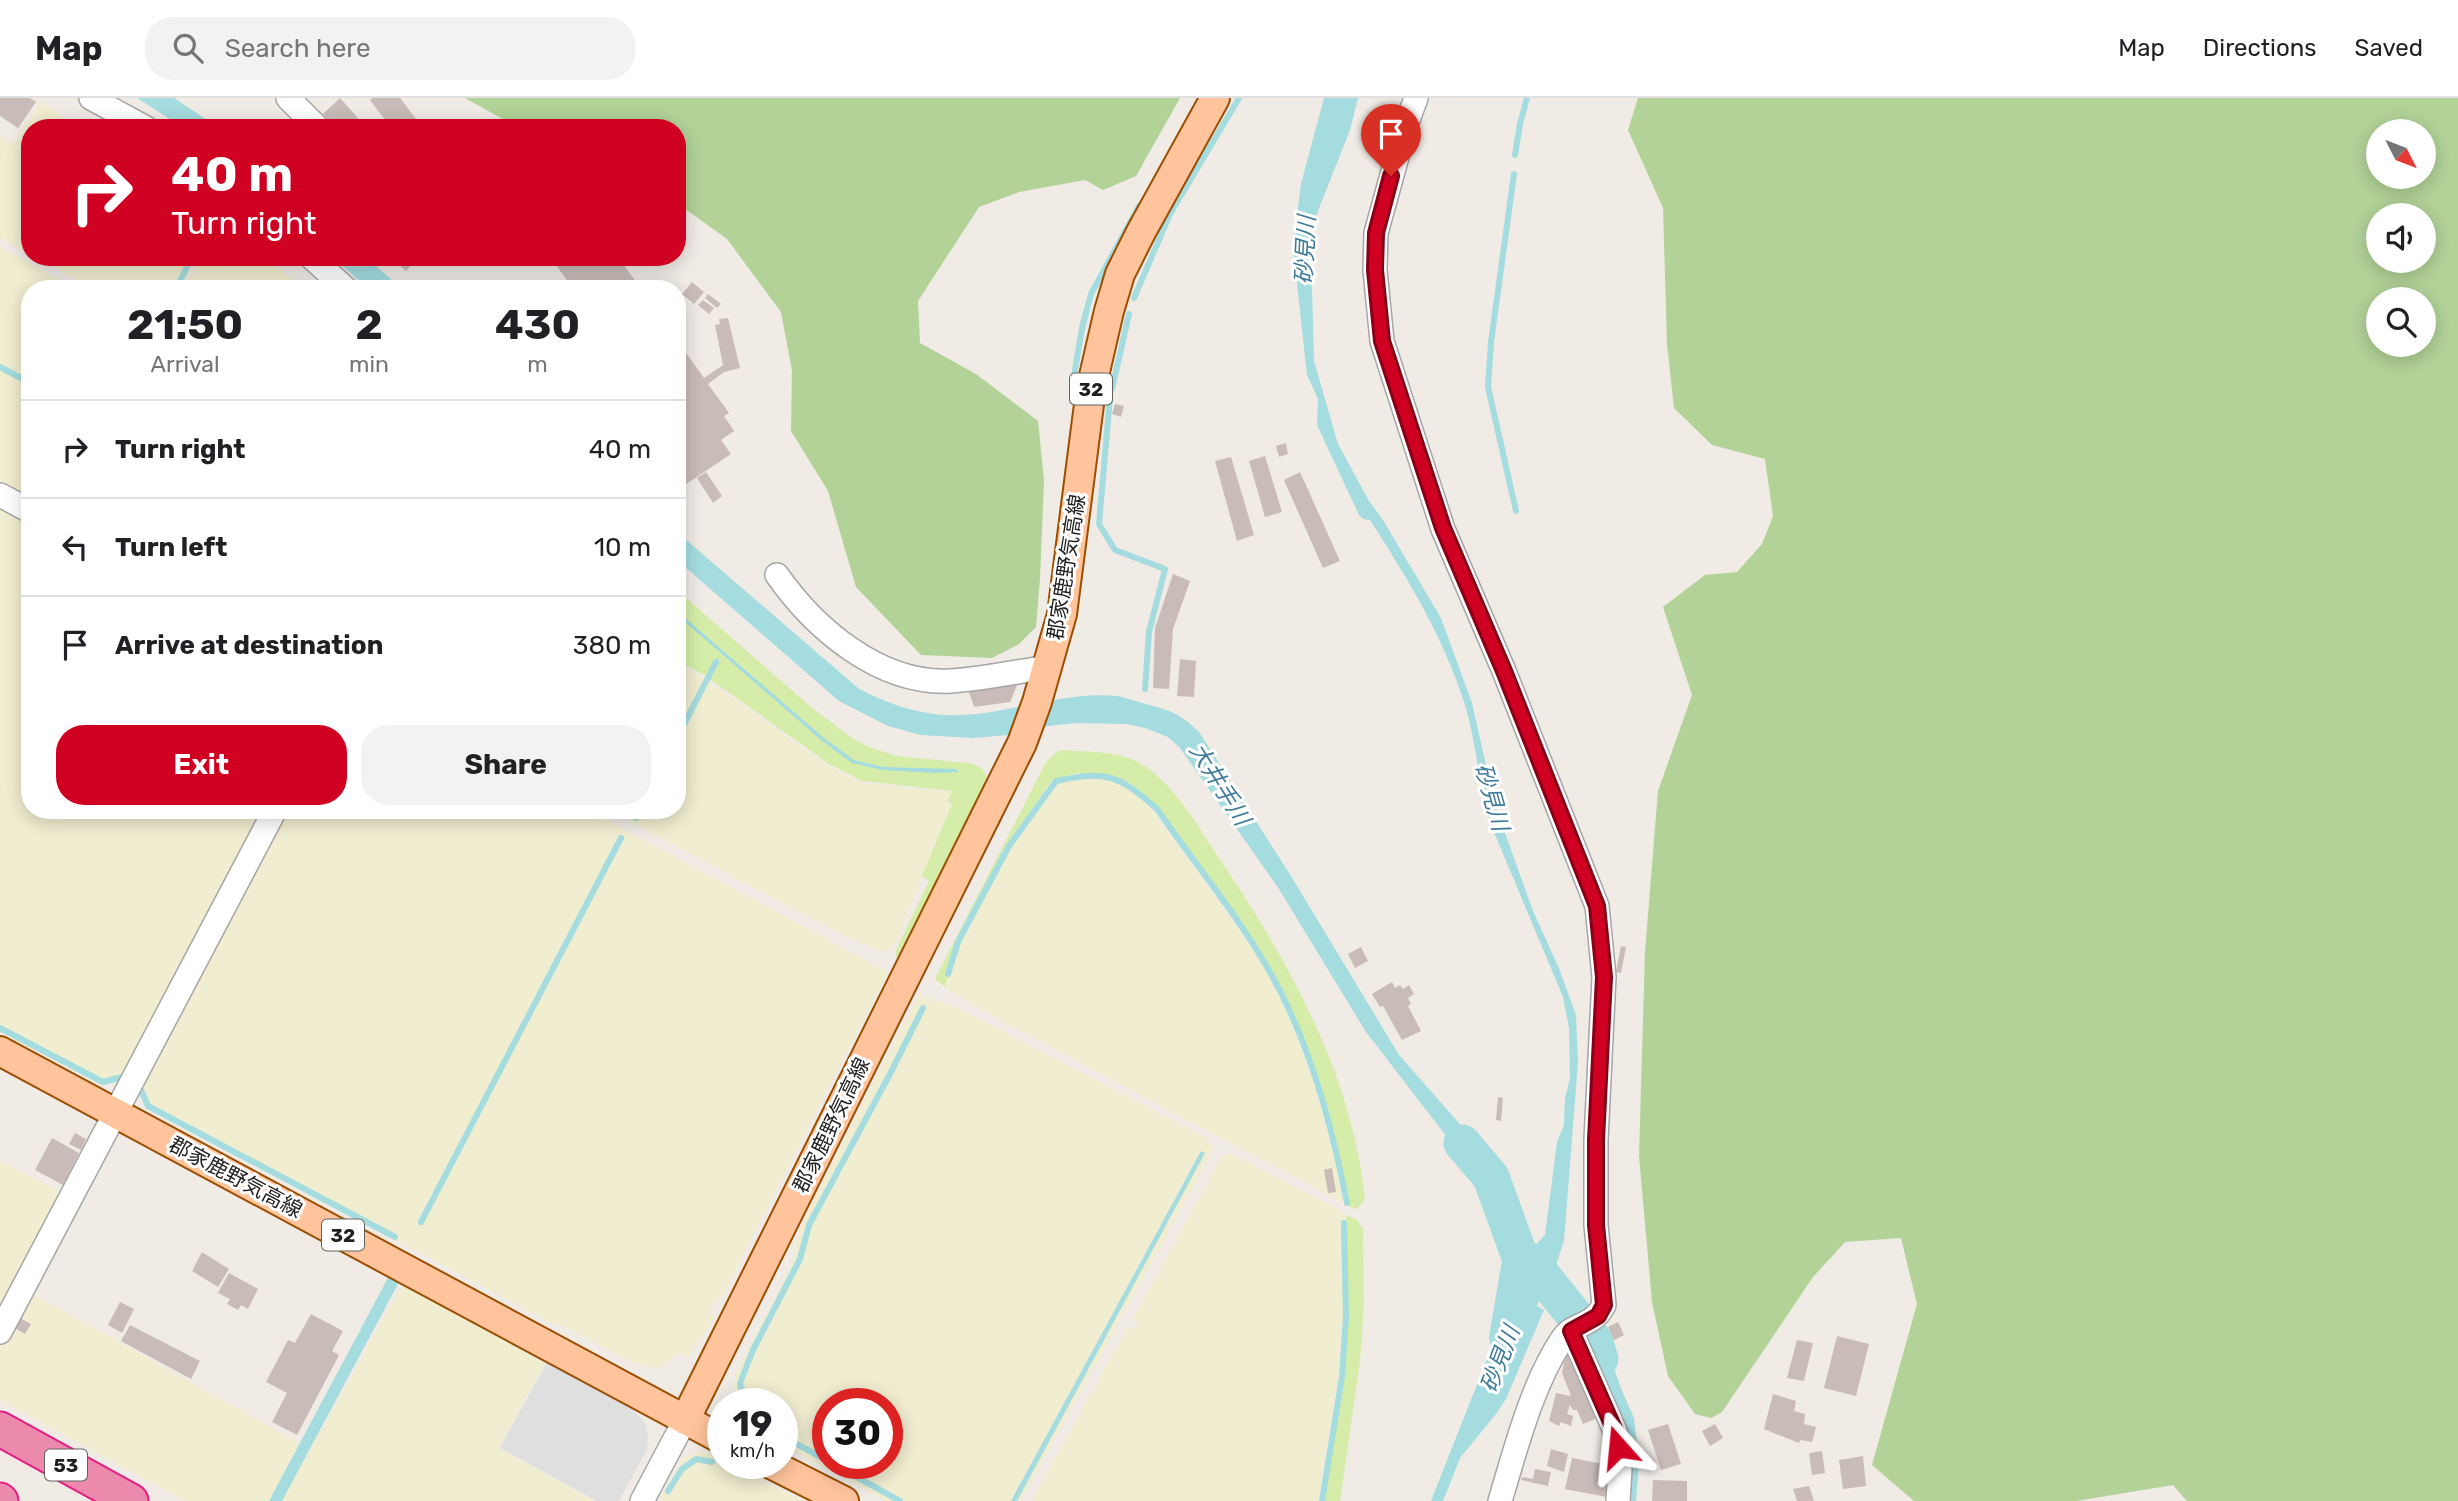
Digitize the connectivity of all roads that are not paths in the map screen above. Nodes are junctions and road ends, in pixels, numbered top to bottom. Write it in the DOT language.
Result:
graph roads {
  1 [pos="91,98"];
  2 [pos="288,98"];
  3 [pos="1215,98"];
  4 [pos="1416,98"];
  5 [pos="126,103"];
  6 [pos="139,119"];
  7 [pos="309,119"];
  8 [pos="321,266"];
  9 [pos="336,280"];
  10 [pos="0,495"];
  11 [pos="21,506"];
  12 [pos="777,575"];
  13 [pos="1047,667"];
  14 [pos="270,819"];
  15 [pos="0,1051"];
  16 [pos="114,1111"];
  17 [pos="1574,1330"];
  18 [pos="0,1332"];
  19 [pos="685,1420"];
  20 [pos="0,1429"];
  21 [pos="707,1432"];
  22 [pos="798,1478"];
  23 [pos="131,1501"];
  24 [pos="642,1501"];
  25 [pos="844,1501"];
  26 [pos="1500,1501"];
  27 [pos="1618,1501"];
  1 -- 5 [label="street"];
  2 -- 7 [label="street"];
  3 -- 13 [label="main road, 郡家鹿野気高線 / 32"];
  4 -- 17 [label="street"];
  5 -- 6 [label="street"];
  8 -- 9 [label="street"];
  10 -- 11 [label="street"];
  12 -- 13 [label="street"];
  13 -- 19 [label="main road, 郡家鹿野気高線 / 32"];
  14 -- 16 [label="street"];
  15 -- 16 [label="main road, 郡家鹿野気高線 / 32"];
  16 -- 18 [label="street"];
  16 -- 19 [label="main road, 郡家鹿野気高線 / 32"];
  17 -- 26 [label="street"];
  17 -- 27 [label="street"];
  19 -- 21 [label="main road"];
  19 -- 24 [label="street"];
  20 -- 23 [label="highway, 53"];
  22 -- 25 [label="main road"];
}
